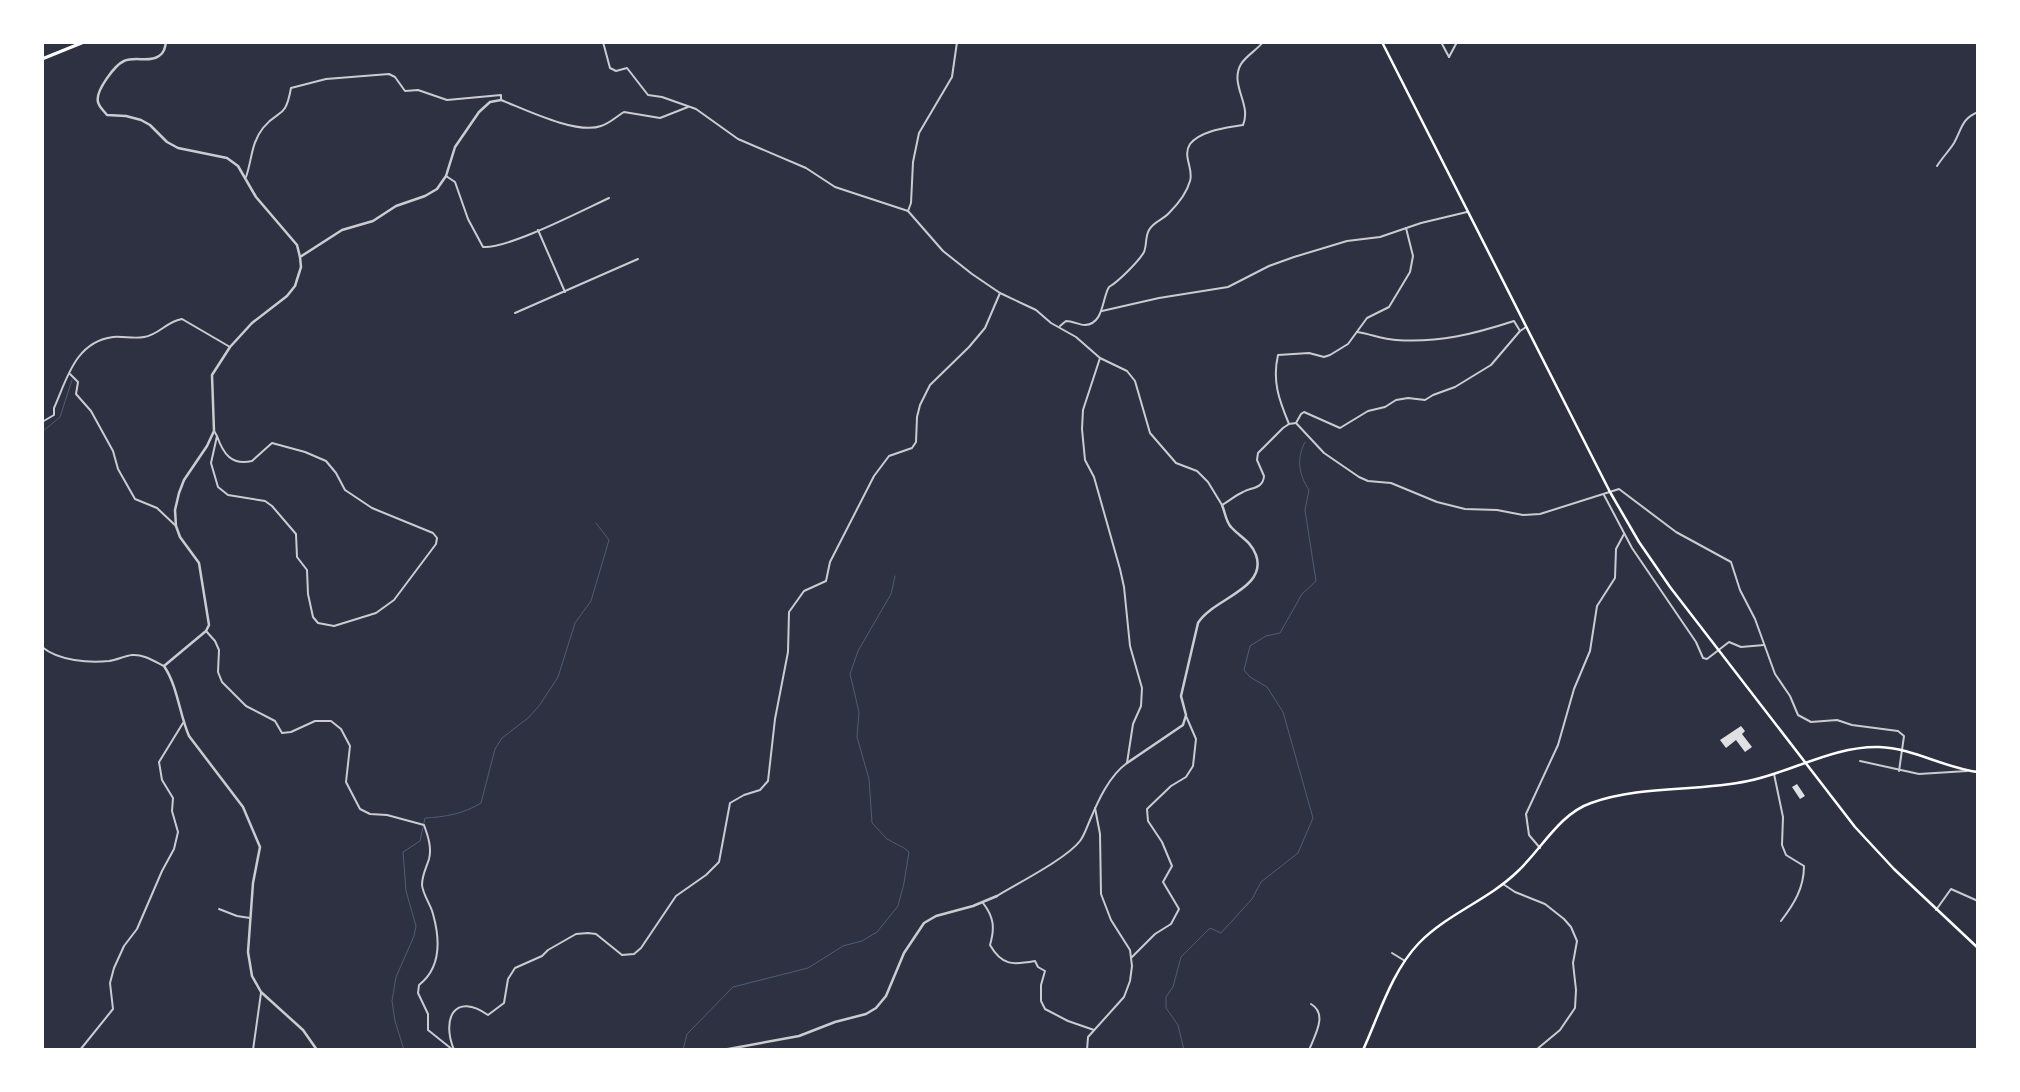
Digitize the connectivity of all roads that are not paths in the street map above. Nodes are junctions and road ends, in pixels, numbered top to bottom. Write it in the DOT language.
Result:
graph roads {
  1 [pos="84,42"];
  2 [pos="166,42"];
  3 [pos="603,42"];
  4 [pos="957,42"];
  5 [pos="1264,42"];
  6 [pos="1382,42"];
  7 [pos="1441,42"];
  8 [pos="1457,42"];
  9 [pos="42,59"];
  10 [pos="501,100"];
  11 [pos="690,107"];
  12 [pos="1978,112"];
  13 [pos="1937,166"];
  14 [pos="446,176"];
  15 [pos="246,177"];
  16 [pos="609,198"];
  17 [pos="908,211"];
  18 [pos="1467,212"];
  19 [pos="1406,228"];
  20 [pos="538,230"];
  21 [pos="300,257"];
  22 [pos="638,259"];
  23 [pos="564,292"];
  24 [pos="1000,293"];
  25 [pos="1102,311"];
  26 [pos="515,313"];
  27 [pos="1060,326"];
  28 [pos="1526,327"];
  29 [pos="1520,330"];
  30 [pos="1357,332"];
  31 [pos="230,347"];
  32 [pos="1100,358"];
  33 [pos="69,374"];
  34 [pos="42,422"];
  35 [pos="1296,423"];
  36 [pos="1289,424"];
  37 [pos="214,430"];
  38 [pos="218,436"];
  39 [pos="1610,492"];
  40 [pos="1604,494"];
  41 [pos="1222,505"];
  42 [pos="176,526"];
  43 [pos="1624,534"];
  44 [pos="206,631"];
  45 [pos="1764,645"];
  46 [pos="42,648"];
  47 [pos="164,666"];
  48 [pos="1186,715"];
  49 [pos="183,723"];
  50 [pos="1904,751"];
  51 [pos="1860,761"];
  52 [pos="1127,763"];
  53 [pos="1805,763"];
  54 [pos="1899,771"];
  55 [pos="1970,771"];
  56 [pos="1978,772"];
  57 [pos="1774,774"];
  58 [pos="1095,808"];
  59 [pos="1540,848"];
  60 [pos="1503,884"];
  61 [pos="997,896"];
  62 [pos="1978,901"];
  63 [pos="983,903"];
  64 [pos="219,909"];
  65 [pos="1936,910"];
  66 [pos="250,918"];
  67 [pos="1781,921"];
  68 [pos="1978,948"];
  69 [pos="1392,953"];
  70 [pos="1132,957"];
  71 [pos="1405,962"];
  72 [pos="261,992"];
  73 [pos="1310,1004"];
  74 [pos="1094,1030"];
  75 [pos="80,1050"];
  76 [pos="253,1050"];
  77 [pos="317,1050"];
  78 [pos="453,1050"];
  79 [pos="724,1050"];
  80 [pos="1087,1050"];
  81 [pos="1309,1050"];
  82 [pos="1363,1050"];
  83 [pos="1536,1050"];
  1 -- 9 [label="highway"];
  2 -- 15 [label="street"];
  3 -- 11 [label="street"];
  4 -- 17 [label="street"];
  5 -- 25 [label="street"];
  6 -- 18 [label="main road"];
  7 -- 8 [label="street"];
  10 -- 11 [label="street"];
  10 -- 14 [label="street"];
  10 -- 15 [label="street"];
  11 -- 17 [label="street"];
  12 -- 13 [label="street"];
  14 -- 20 [label="street"];
  14 -- 21 [label="street"];
  15 -- 21 [label="street"];
  16 -- 20 [label="street"];
  17 -- 24 [label="street"];
  18 -- 19 [label="street"];
  18 -- 28 [label="main road"];
  19 -- 25 [label="street"];
  19 -- 30 [label="street"];
  20 -- 23 [label="street"];
  21 -- 31 [label="street"];
  22 -- 23 [label="street"];
  23 -- 26 [label="street"];
  24 -- 27 [label="street"];
  24 -- 78 [label="street"];
  25 -- 27 [label="street"];
  27 -- 32 [label="street"];
  28 -- 29 [label="street"];
  28 -- 39 [label="main road"];
  29 -- 30 [label="street"];
  29 -- 35 [label="street"];
  30 -- 36 [label="street"];
  31 -- 33 [label="street"];
  31 -- 37 [label="street"];
  32 -- 41 [label="street"];
  32 -- 52 [label="street"];
  33 -- 34 [label="street"];
  33 -- 42 [label="street"];
  35 -- 36 [label="street"];
  35 -- 40 [label="street"];
  36 -- 41 [label="street"];
  37 -- 38 [label="street"];
  37 -- 42 [label="street"];
  38 -- 38 [label="street"];
  39 -- 40 [label="street"];
  39 -- 45 [label="street"];
  39 -- 53 [label="main road"];
  40 -- 43 [label="street"];
  41 -- 48 [label="street"];
  42 -- 44 [label="street"];
  43 -- 45 [label="street"];
  43 -- 59 [label="street"];
  44 -- 47 [label="street"];
  44 -- 78 [label="street"];
  45 -- 50 [label="street"];
  46 -- 47 [label="street"];
  47 -- 49 [label="street"];
  48 -- 52 [label="street"];
  48 -- 70 [label="street"];
  49 -- 66 [label="street"];
  49 -- 75 [label="street"];
  50 -- 53 [label="main road"];
  50 -- 54 [label="street"];
  50 -- 55 [label="main road"];
  51 -- 54 [label="street"];
  52 -- 58 [label="street"];
  53 -- 57 [label="main road"];
  53 -- 65 [label="main road"];
  54 -- 55 [label="street"];
  55 -- 56 [label="main road"];
  57 -- 59 [label="main road"];
  57 -- 67 [label="street"];
  58 -- 61 [label="street"];
  58 -- 70 [label="street"];
  59 -- 60 [label="main road"];
  60 -- 71 [label="main road"];
  60 -- 83 [label="street"];
  61 -- 63 [label="street"];
  62 -- 65 [label="street"];
  63 -- 74 [label="street"];
  63 -- 79 [label="street"];
  64 -- 66 [label="street"];
  65 -- 68 [label="main road"];
  66 -- 72 [label="street"];
  69 -- 71 [label="street"];
  70 -- 74 [label="street"];
  71 -- 82 [label="main road"];
  72 -- 76 [label="street"];
  72 -- 77 [label="street"];
  73 -- 81 [label="street"];
  74 -- 80 [label="street"];
}
